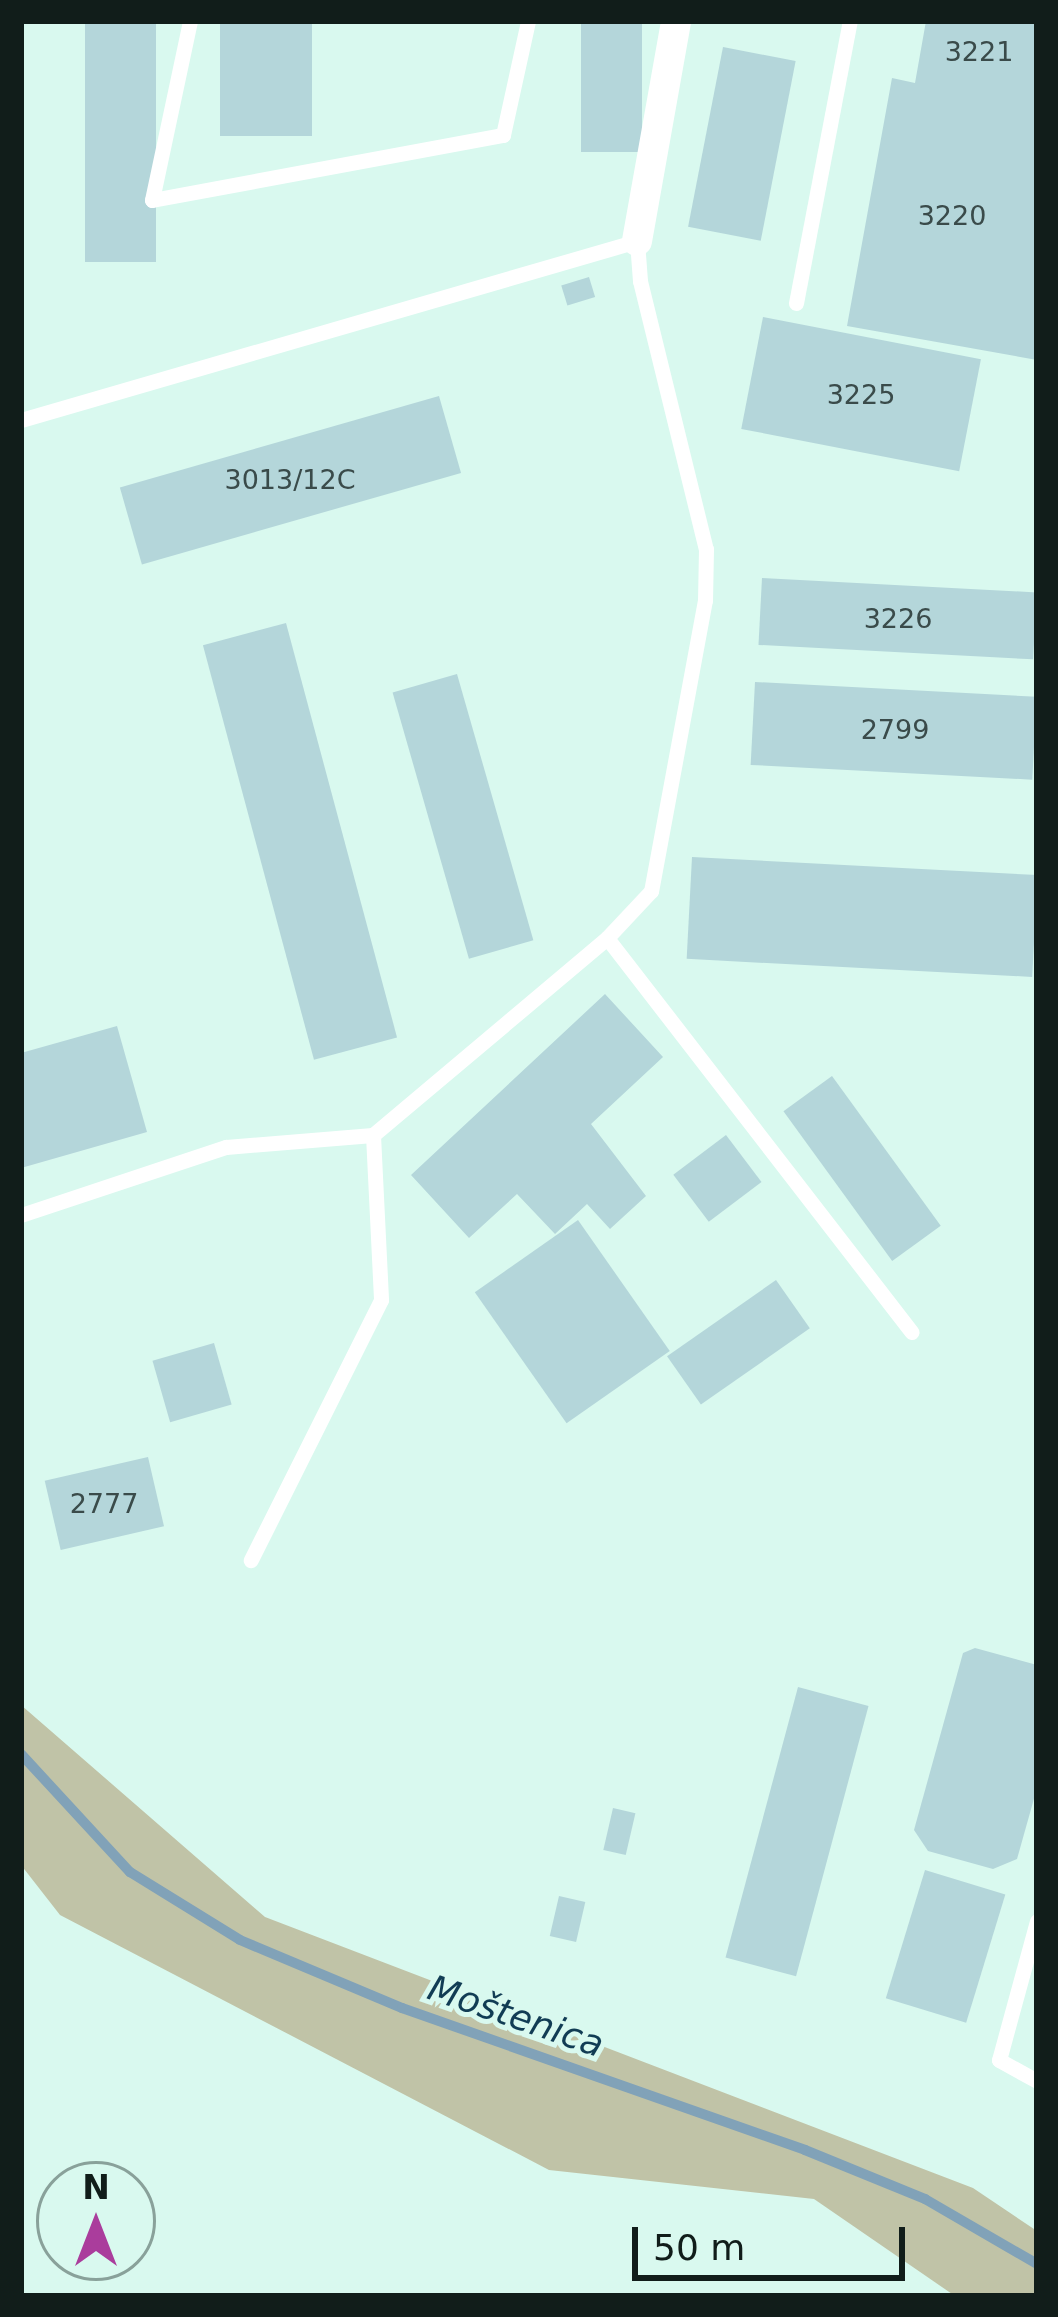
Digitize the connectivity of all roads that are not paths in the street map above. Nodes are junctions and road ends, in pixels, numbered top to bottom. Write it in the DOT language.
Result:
graph roads {
  1 [pos="190,21"];
  2 [pos="528,21"];
  3 [pos="676,21"];
  4 [pos="850,21"];
  5 [pos="637,242"];
  6 [pos="796,303"];
  7 [pos="21,420"];
  8 [pos="608,938"];
  9 [pos="373,1135"];
  10 [pos="21,1215"];
  11 [pos="912,1332"];
  12 [pos="251,1560"];
  13 [pos="1037,1921"];
  14 [pos="1037,2081"];
  1 -- 2 [label="lane"];
  3 -- 5 [label="street"];
  4 -- 6 [label="lane"];
  5 -- 7 [label="lane"];
  5 -- 8 [label="lane"];
  8 -- 9 [label="lane"];
  8 -- 11 [label="lane"];
  9 -- 10 [label="lane"];
  9 -- 12 [label="lane"];
  13 -- 14 [label="lane"];
}
